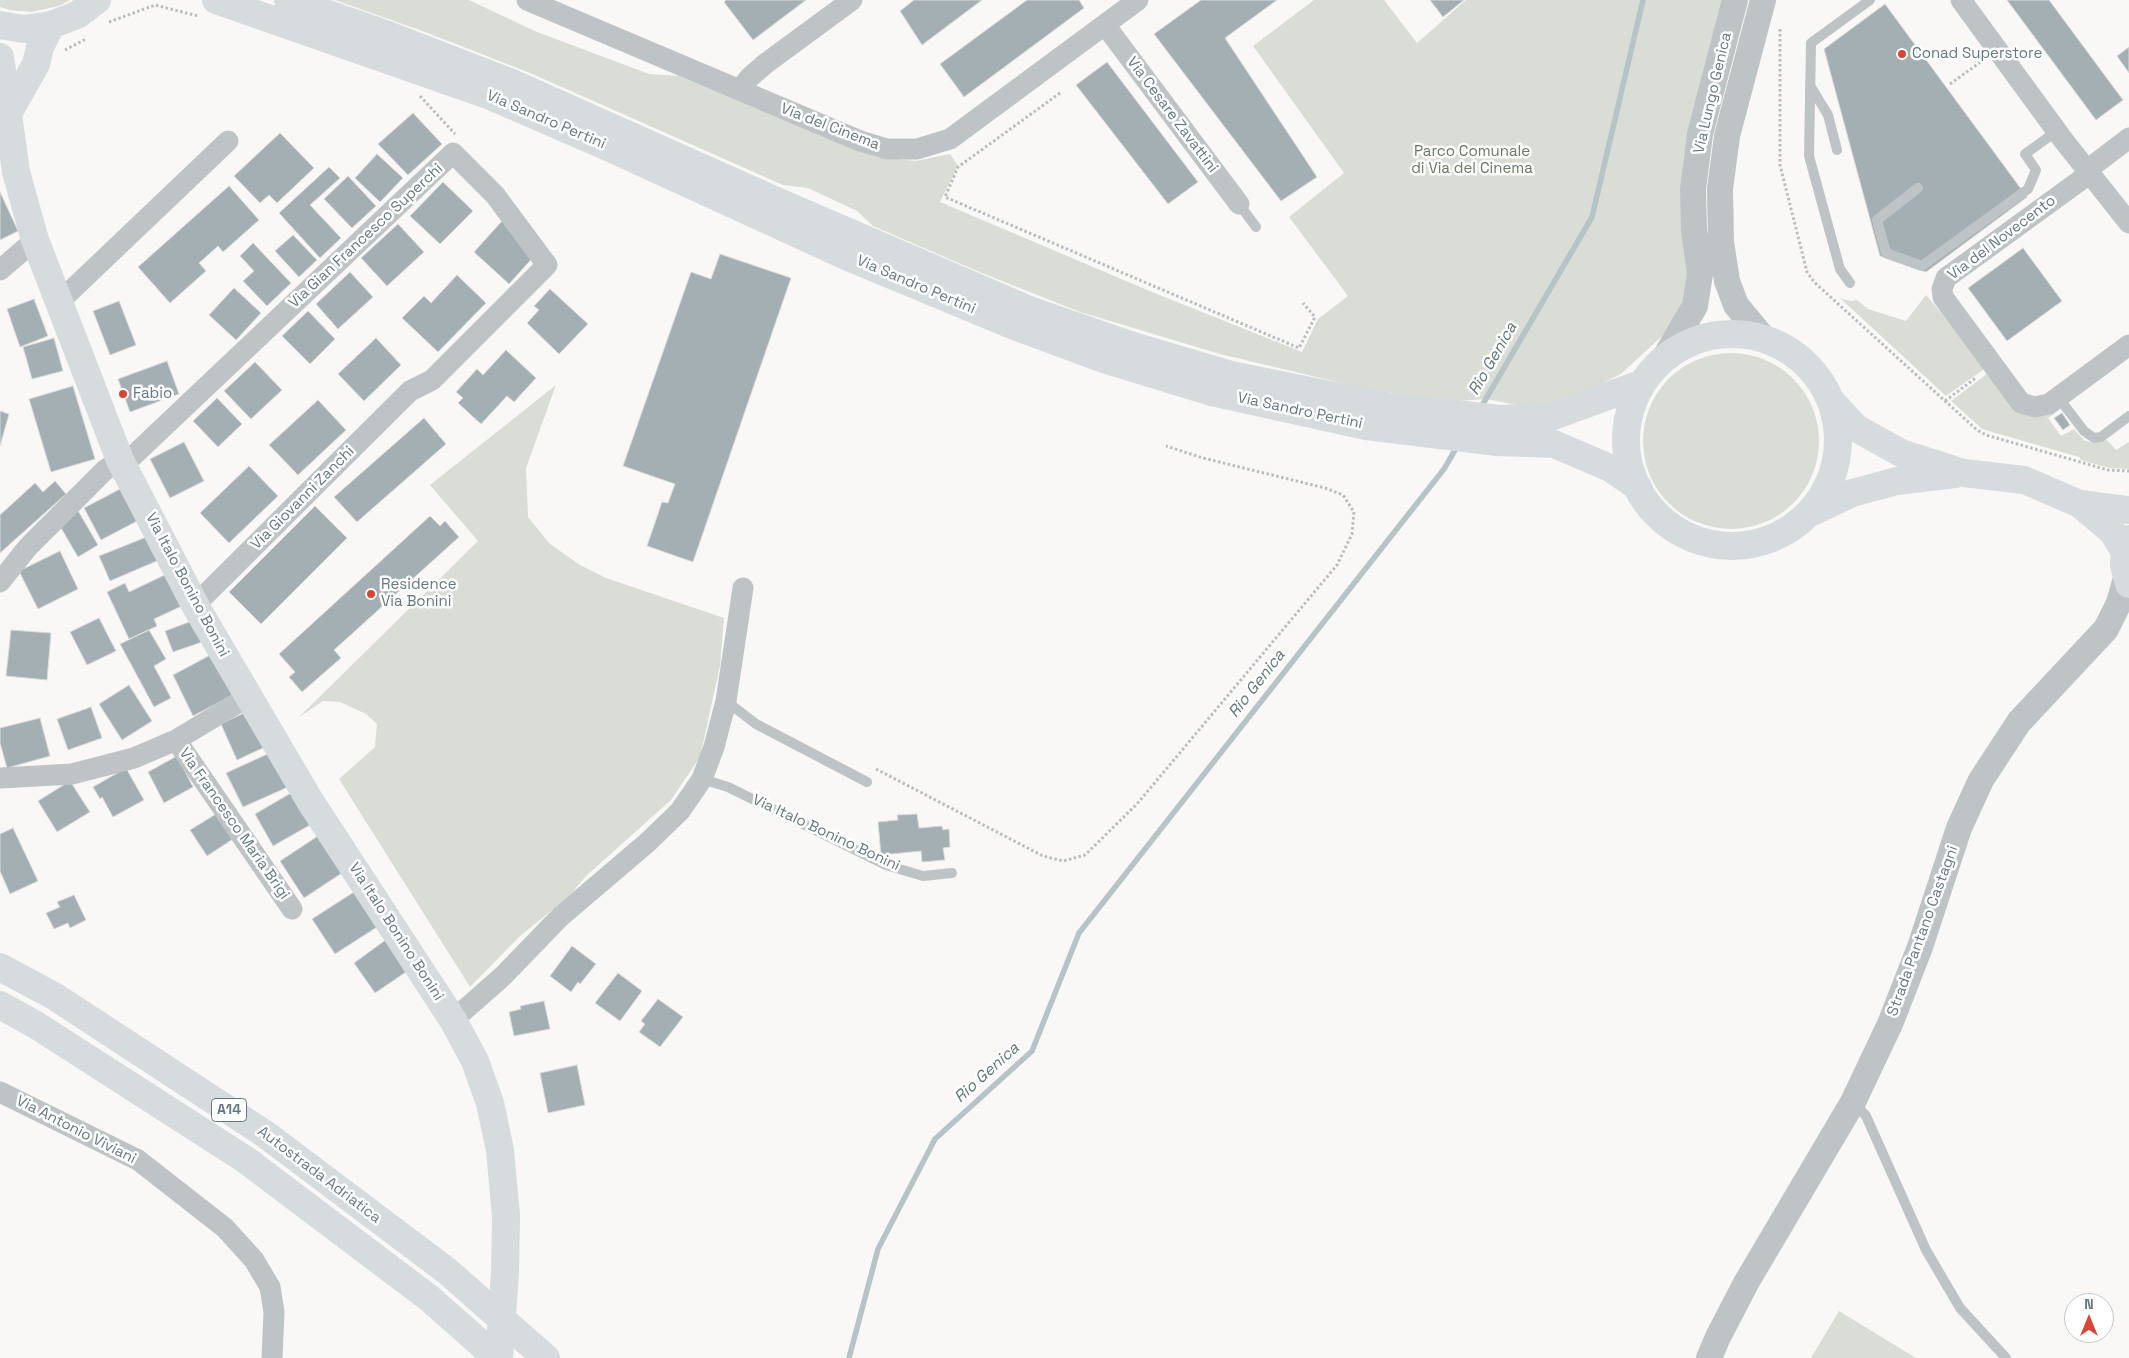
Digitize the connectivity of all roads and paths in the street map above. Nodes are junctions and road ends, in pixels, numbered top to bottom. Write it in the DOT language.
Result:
graph roads {
  1 [pos="216,0"];
  2 [pos="288,0"];
  3 [pos="527,0"];
  4 [pos="852,0"];
  5 [pos="1138,0"];
  6 [pos="1735,0"];
  7 [pos="1763,0"];
  8 [pos="1870,0"];
  9 [pos="1960,0"];
  10 [pos="155,5"];
  11 [pos="565,7"];
  12 [pos="101,12"];
  13 [pos="1781,19"];
  14 [pos="0,25"];
  15 [pos="51,25"];
  16 [pos="1105,25"];
  17 [pos="92,34"];
  18 [pos="1997,50"];
  19 [pos="59,55"];
  20 [pos="0,57"];
  21 [pos="1950,84"];
  22 [pos="1810,86"];
  23 [pos="740,90"];
  24 [pos="1060,93"];
  25 [pos="6,120"];
  26 [pos="2057,131"];
  27 [pos="2129,138"];
  28 [pos="228,141"];
  29 [pos="1837,150"];
  30 [pos="2088,172"];
  31 [pos="1918,188"];
  32 [pos="1239,204"];
  33 [pos="2129,223"];
  34 [pos="1256,227"];
  35 [pos="35,240"];
  36 [pos="0,270"];
  37 [pos="1850,283"];
  38 [pos="58,303"];
  39 [pos="1303,303"];
  40 [pos="1764,339"];
  41 [pos="2129,344"];
  42 [pos="1665,357"];
  43 [pos="1994,365"];
  44 [pos="1642,384"];
  45 [pos="410,391"];
  46 [pos="2058,397"];
  47 [pos="1945,401"];
  48 [pos="1831,402"];
  49 [pos="2129,416"];
  50 [pos="1430,423"];
  51 [pos="1498,430"];
  52 [pos="1166,446"];
  53 [pos="120,460"];
  54 [pos="2129,471"];
  55 [pos="1964,473"];
  56 [pos="1638,487"];
  57 [pos="2080,504"];
  58 [pos="2129,510"];
  59 [pos="1811,512"];
  60 [pos="2127,563"];
  61 [pos="0,582"];
  62 [pos="743,588"];
  63 [pos="195,605"];
  64 [pos="2118,626"];
  65 [pos="249,696"];
  66 [pos="726,701"];
  67 [pos="176,740"];
  68 [pos="867,764"];
  69 [pos="1,778"];
  70 [pos="702,779"];
  71 [pos="867,782"];
  72 [pos="952,873"];
  73 [pos="292,908"];
  74 [pos="0,967"];
  75 [pos="0,1005"];
  76 [pos="453,1020"];
  77 [pos="0,1092"];
  78 [pos="1853,1102"];
  79 [pos="272,1358"];
  80 [pos="498,1358"];
  81 [pos="546,1358"];
  82 [pos="1709,1358"];
  83 [pos="2006,1358"];
  1 -- 50 [label="main road, Via Sandro Pertini"];
  2 -- 50 [label="main road, Via Sandro Pertini"];
  3 -- 11 [label="street, Via del Cinema"];
  4 -- 23 [label="street"];
  5 -- 16 [label="street, Via del Cinema"];
  6 -- 42 [label="street, Via Lungo Genica"];
  7 -- 40 [label="street, Via Lungo Genica"];
  8 -- 22 [label="lane"];
  9 -- 18 [label="street"];
  10 -- 12 [label="path"];
  11 -- 23 [label="street, Via del Cinema"];
  12 -- 15 [label="main road"];
  13 -- 47 [label="path"];
  14 -- 15 [label="main road"];
  15 -- 25 [label="main road"];
  16 -- 23 [label="street, Via del Cinema"];
  16 -- 32 [label="street, Via Cesare Zavattini"];
  17 -- 19 [label="path"];
  18 -- 21 [label="path"];
  18 -- 26 [label="street"];
  20 -- 25 [label="main road, Via Italo Bonino Bonini"];
  22 -- 29 [label="lane"];
  22 -- 37 [label="lane"];
  24 -- 39 [label="path"];
  25 -- 35 [label="main road, Via Italo Bonino Bonini"];
  26 -- 30 [label="street"];
  26 -- 31 [label="lane"];
  27 -- 30 [label="street, Via del Novecento"];
  28 -- 38 [label="street"];
  30 -- 33 [label="street"];
  30 -- 43 [label="street, Via del Novecento"];
  32 -- 34 [label="lane"];
  35 -- 36 [label="street"];
  35 -- 38 [label="main road, Via Italo Bonino Bonini"];
  38 -- 53 [label="main road, Via Italo Bonino Bonini"];
  40 -- 42 [label="main road"];
  40 -- 48 [label="main road"];
  41 -- 46 [label="street, Via del Novecento"];
  42 -- 44 [label="main road"];
  43 -- 46 [label="street, Via del Novecento"];
  43 -- 47 [label="path"];
  44 -- 51 [label="main road, Via Sandro Pertini"];
  44 -- 56 [label="main road"];
  45 -- 53 [label="street, Via Gian Francesco Superchi"];
  45 -- 63 [label="street, Via Giovanni Zanchi"];
  46 -- 49 [label="lane"];
  47 -- 54 [label="path"];
  48 -- 55 [label="main road"];
  48 -- 59 [label="main road"];
  50 -- 51 [label="main road, Via Sandro Pertini"];
  51 -- 56 [label="main road, Via Sandro Pertini"];
  52 -- 68 [label="path"];
  53 -- 61 [label="street"];
  53 -- 63 [label="main road, Via Italo Bonino Bonini"];
  55 -- 57 [label="main road"];
  55 -- 59 [label="main road"];
  56 -- 59 [label="main road"];
  57 -- 58 [label="main road"];
  57 -- 60 [label="main road"];
  60 -- 64 [label="street, Strada Pantano Castagni"];
  62 -- 66 [label="street"];
  63 -- 65 [label="main road, Via Italo Bonino Bonini"];
  64 -- 78 [label="street, Strada Pantano Castagni"];
  65 -- 67 [label="street"];
  65 -- 76 [label="main road, Via Italo Bonino Bonini"];
  66 -- 70 [label="street"];
  66 -- 71 [label="lane"];
  67 -- 69 [label="street"];
  67 -- 73 [label="street, Via Francesco Maria Brigi"];
  70 -- 72 [label="lane, Via Italo Bonino Bonini"];
  70 -- 76 [label="street"];
  74 -- 81 [label="main road, Autostrada Adriatica / A14"];
  75 -- 80 [label="main road, A14"];
  76 -- 80 [label="main road, Via Italo Bonino Bonini"];
  77 -- 79 [label="street, Via Antonio Viviani"];
  78 -- 82 [label="street, Strada Pantano Castagni"];
  78 -- 83 [label="lane"];
}
